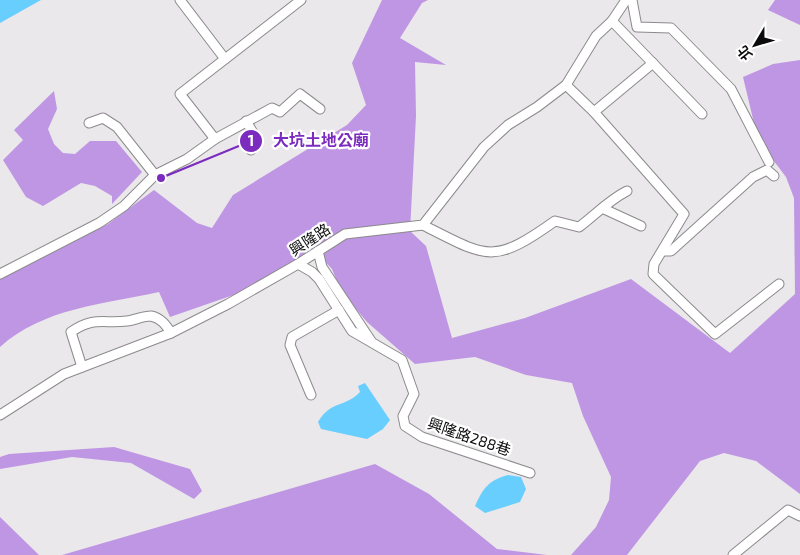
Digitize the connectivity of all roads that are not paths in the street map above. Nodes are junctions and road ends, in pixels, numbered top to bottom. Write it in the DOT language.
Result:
graph roads {
  1 [pos="180,0"];
  2 [pos="301,0"];
  3 [pos="626,0"];
  4 [pos="632,0"];
  5 [pos="612,21"];
  6 [pos="225,58"];
  7 [pos="653,63"];
  8 [pos="566,85"];
  9 [pos="320,109"];
  10 [pos="594,112"];
  11 [pos="702,114"];
  12 [pos="246,122"];
  13 [pos="89,123"];
  14 [pos="215,139"];
  15 [pos="251,150"];
  16 [pos="769,162"];
  17 [pos="155,175"];
  18 [pos="774,176"];
  19 [pos="628,191"];
  20 [pos="604,208"];
  21 [pos="423,225"];
  22 [pos="641,226"];
  23 [pos="318,251"];
  24 [pos="663,251"];
  25 [pos="298,264"];
  26 [pos="0,274"];
  27 [pos="779,284"];
  28 [pos="339,310"];
  29 [pos="171,333"];
  30 [pos="371,341"];
  31 [pos="82,367"];
  32 [pos="311,395"];
  33 [pos="0,414"];
  34 [pos="530,473"];
  35 [pos="800,516"];
  36 [pos="733,555"];
  1 -- 6 [label="street"];
  2 -- 6 [label="street"];
  3 -- 5 [label="street"];
  4 -- 16 [label="street"];
  5 -- 7 [label="street"];
  5 -- 8 [label="street"];
  6 -- 14 [label="street"];
  7 -- 10 [label="street"];
  7 -- 11 [label="street"];
  8 -- 10 [label="street"];
  8 -- 21 [label="street"];
  9 -- 12 [label="street"];
  10 -- 24 [label="street"];
  12 -- 14 [label="street"];
  12 -- 15 [label="street"];
  13 -- 17 [label="street"];
  14 -- 17 [label="street"];
  17 -- 26 [label="street"];
  18 -- 24 [label="street"];
  19 -- 20 [label="street"];
  20 -- 21 [label="street"];
  20 -- 22 [label="street"];
  21 -- 23 [label="street, 興隆路"];
  23 -- 25 [label="street, 興隆路"];
  23 -- 30 [label="street"];
  24 -- 27 [label="street"];
  25 -- 28 [label="street, 興隆路288巷"];
  25 -- 29 [label="street, 興隆路"];
  28 -- 30 [label="street, 興隆路288巷"];
  28 -- 32 [label="street"];
  29 -- 31 [label="street, 興隆路"];
  29 -- 31 [label="street"];
  30 -- 34 [label="street, 興隆路288巷"];
  31 -- 33 [label="street, 興隆路"];
  35 -- 36 [label="street"];
}
